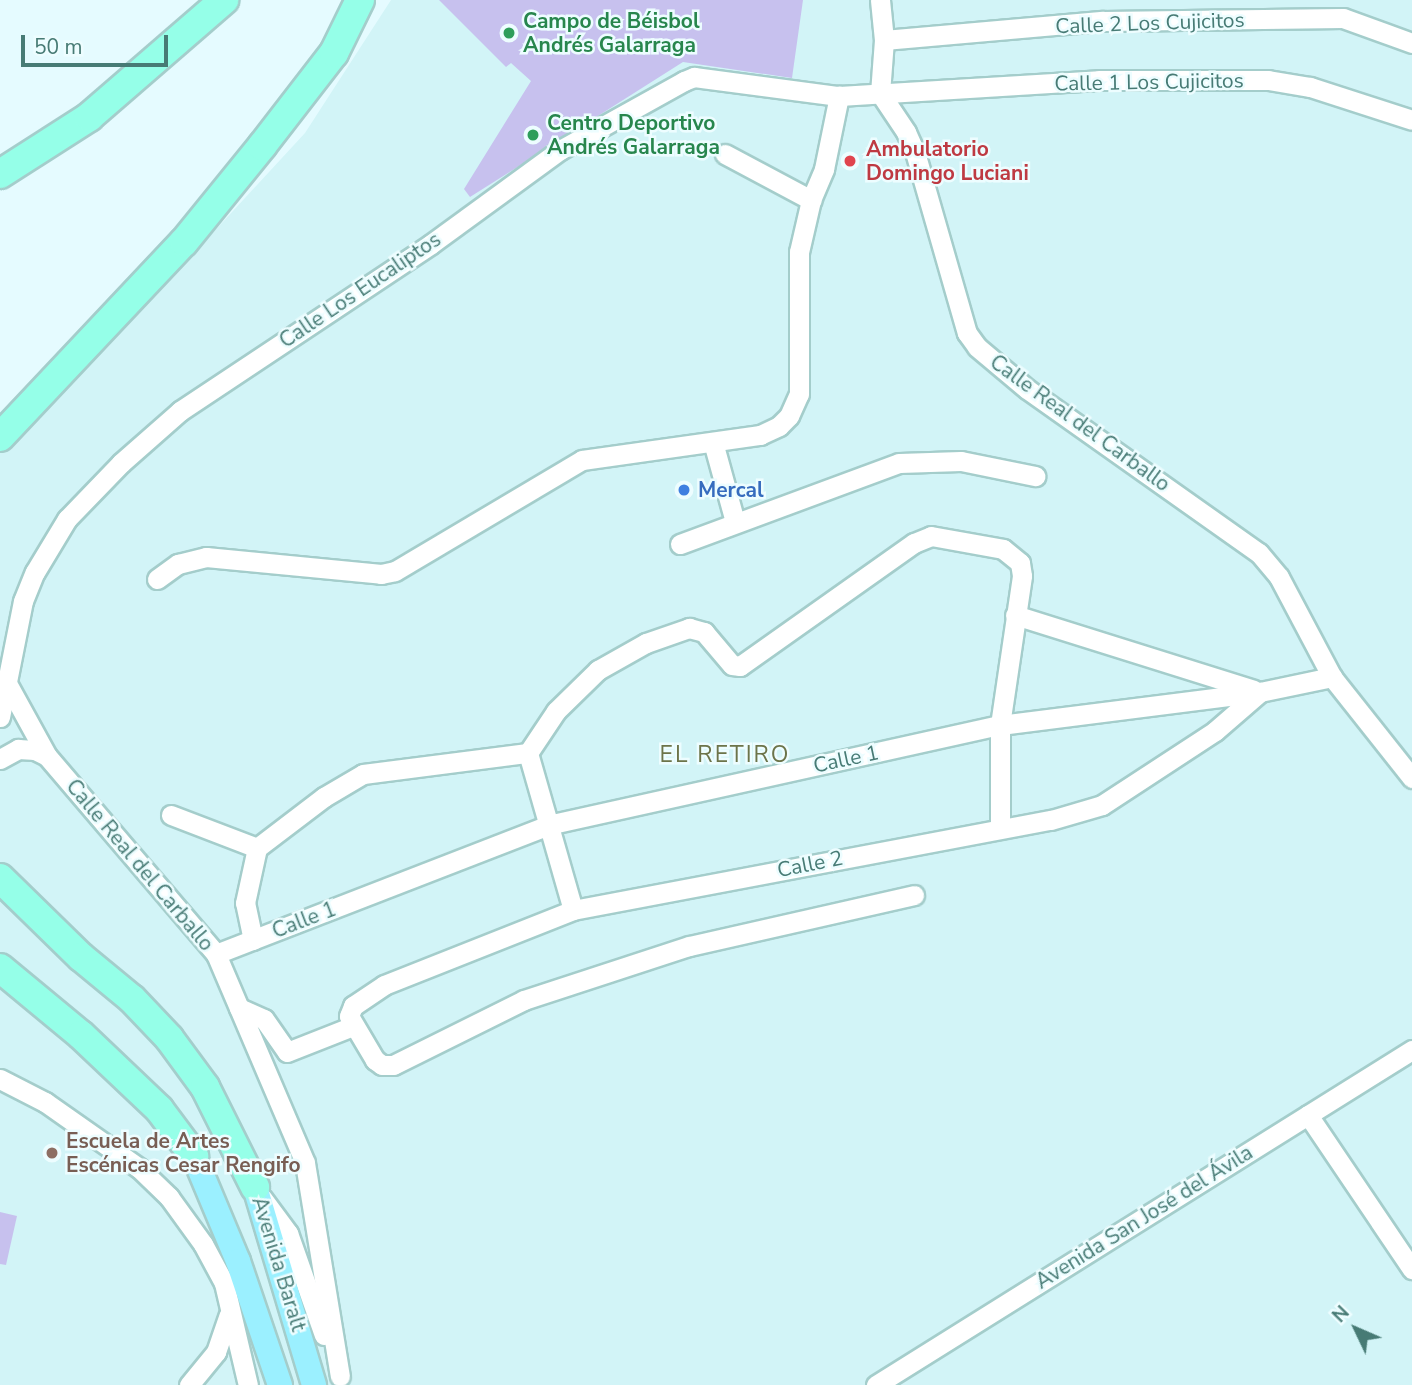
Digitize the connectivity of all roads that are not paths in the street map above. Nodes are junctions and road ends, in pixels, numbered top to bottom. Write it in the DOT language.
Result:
graph roads {
  1 [pos="224,0"];
  2 [pos="360,0"];
  3 [pos="880,0"];
  4 [pos="884,40"];
  5 [pos="1412,43"];
  6 [pos="880,93"];
  7 [pos="839,96"];
  8 [pos="1412,120"];
  9 [pos="725,154"];
  10 [pos="0,174"];
  11 [pos="811,200"];
  12 [pos="0,437"];
  13 [pos="712,442"];
  14 [pos="1035,476"];
  15 [pos="735,522"];
  16 [pos="680,544"];
  17 [pos="157,579"];
  18 [pos="1015,615"];
  19 [pos="1332,677"];
  20 [pos="8,685"];
  21 [pos="1260,692"];
  22 [pos="0,717"];
  23 [pos="1000,725"];
  24 [pos="528,753"];
  25 [pos="47,756"];
  26 [pos="0,759"];
  27 [pos="1412,778"];
  28 [pos="171,815"];
  29 [pos="548,825"];
  30 [pos="1000,828"];
  31 [pos="257,849"];
  32 [pos="0,878"];
  33 [pos="914,895"];
  34 [pos="573,910"];
  35 [pos="253,940"];
  36 [pos="216,954"];
  37 [pos="0,968"];
  38 [pos="239,1008"];
  39 [pos="351,1021"];
  40 [pos="1412,1050"];
  41 [pos="0,1079"];
  42 [pos="1308,1115"];
  43 [pos="194,1156"];
  44 [pos="255,1187"];
  45 [pos="1412,1269"];
  46 [pos="224,1283"];
  47 [pos="341,1380"];
  48 [pos="190,1385"];
  49 [pos="248,1385"];
  50 [pos="280,1385"];
  51 [pos="314,1385"];
  52 [pos="876,1385"];
  1 -- 10 [label="highway"];
  2 -- 12 [label="highway"];
  3 -- 4 [label="street"];
  4 -- 5 [label="street, Calle 2 Los Cujicitos"];
  4 -- 6 [label="street"];
  6 -- 7 [label="street, Calle Los Eucaliptos"];
  6 -- 8 [label="street, Calle 1 Los Cujicitos"];
  6 -- 19 [label="street, Calle Real del Carballo"];
  7 -- 11 [label="street"];
  7 -- 20 [label="street, Calle Los Eucaliptos"];
  9 -- 11 [label="street"];
  11 -- 13 [label="street"];
  13 -- 15 [label="street"];
  13 -- 17 [label="street"];
  14 -- 15 [label="street"];
  15 -- 16 [label="street"];
  18 -- 21 [label="street"];
  18 -- 23 [label="street"];
  18 -- 24 [label="street"];
  19 -- 21 [label="street, Calle 1"];
  19 -- 27 [label="street, Calle Real del Carballo"];
  20 -- 22 [label="street, Calle Los Eucaliptos"];
  20 -- 25 [label="street, Calle Real del Carballo"];
  21 -- 23 [label="street, Calle 1"];
  21 -- 30 [label="street, Calle 2"];
  23 -- 29 [label="street, Calle 1"];
  23 -- 30 [label="street"];
  24 -- 29 [label="street"];
  24 -- 31 [label="street"];
  25 -- 26 [label="street"];
  25 -- 36 [label="street, Calle Real del Carballo"];
  28 -- 31 [label="street"];
  29 -- 34 [label="street"];
  29 -- 35 [label="street, Calle 1"];
  30 -- 34 [label="street, Calle 2"];
  31 -- 35 [label="street"];
  32 -- 44 [label="highway"];
  33 -- 39 [label="street"];
  34 -- 39 [label="street, Calle 2"];
  35 -- 36 [label="street, Calle 1"];
  36 -- 38 [label="street, Calle Real del Carballo"];
  37 -- 43 [label="highway"];
  38 -- 39 [label="street"];
  38 -- 47 [label="street, Calle Real del Carballo"];
  40 -- 42 [label="street, Avenida San José del Ávila"];
  41 -- 46 [label="street"];
  42 -- 45 [label="street"];
  42 -- 52 [label="street, Avenida San José del Ávila"];
  43 -- 50 [label="main road, Avenida Baralt"];
  44 -- 47 [label="street, Avenida Baralt"];
  44 -- 51 [label="main road, Avenida Baralt"];
  46 -- 48 [label="street"];
  46 -- 49 [label="street"];
}
